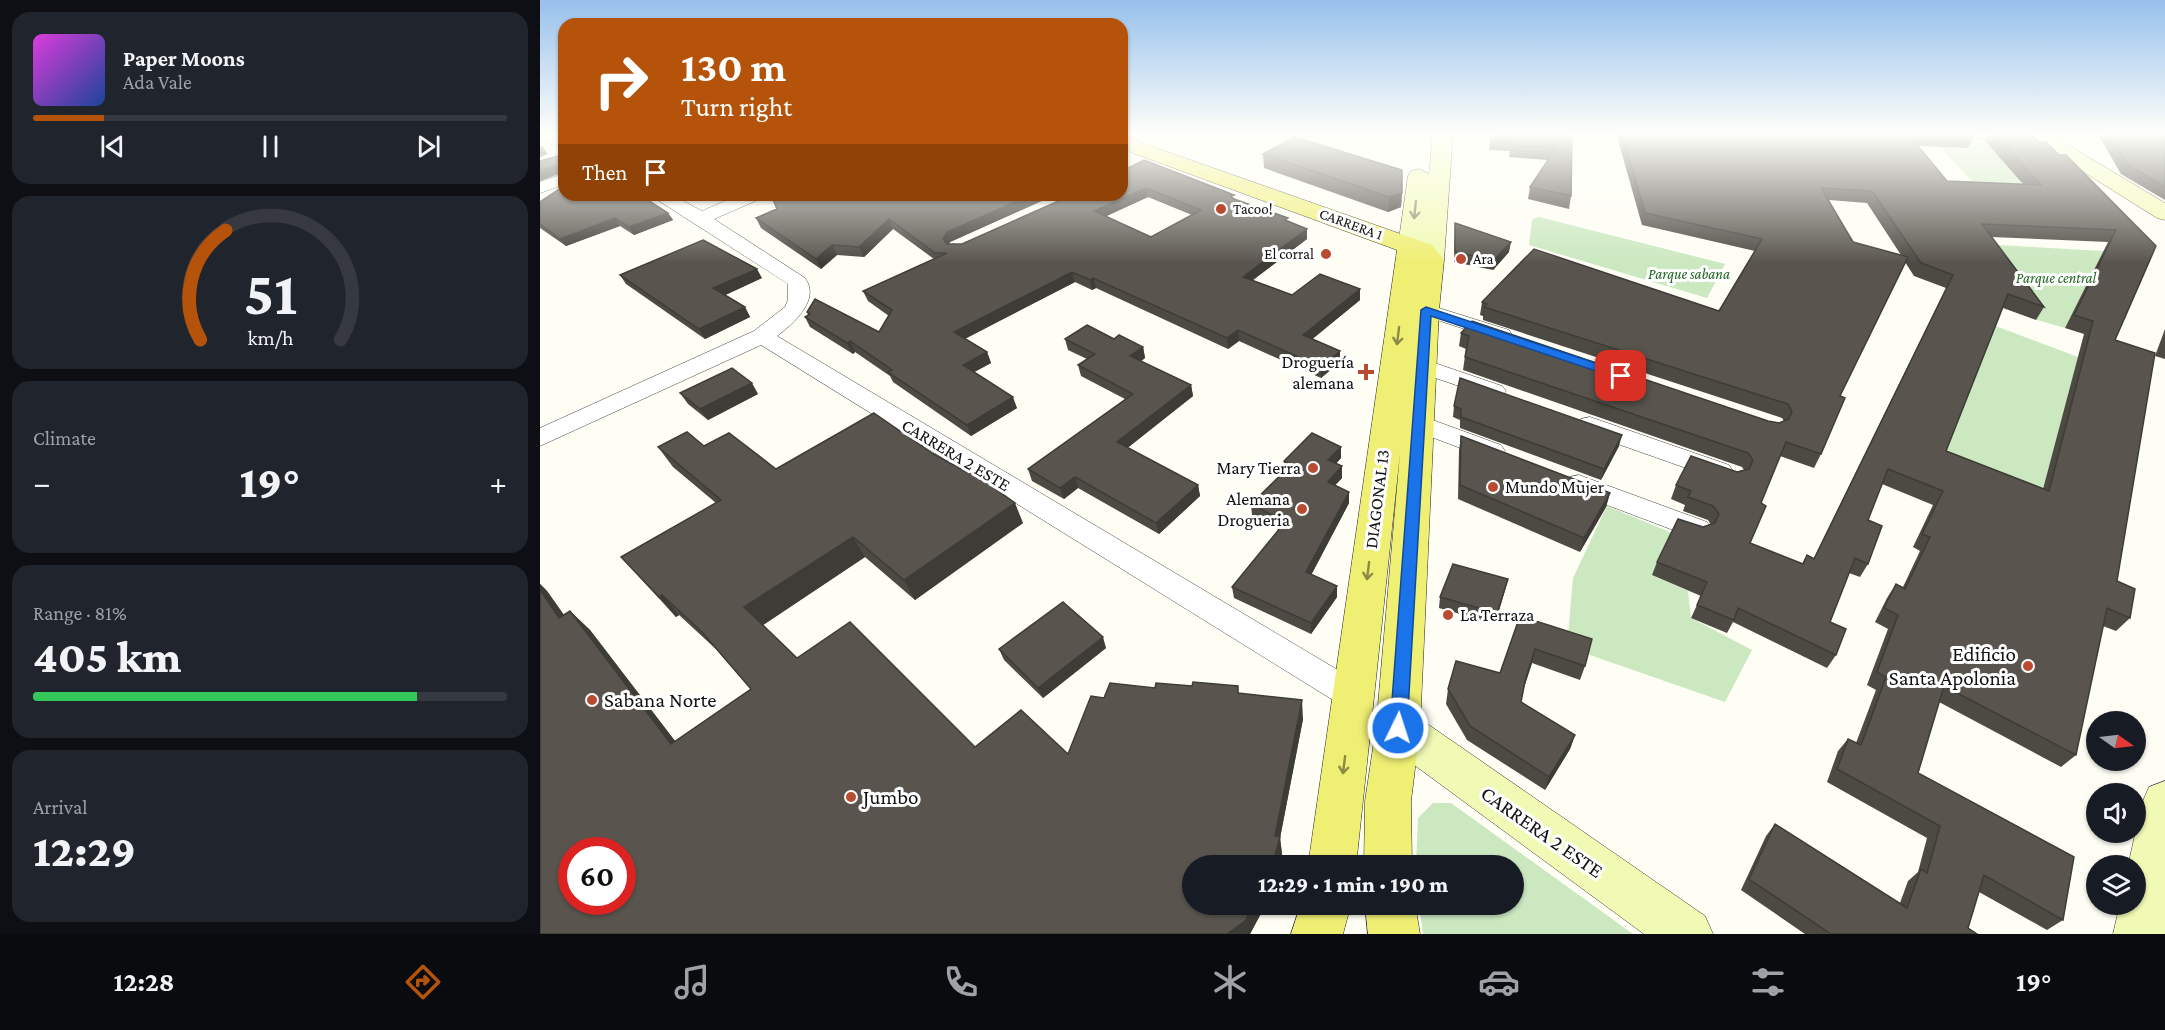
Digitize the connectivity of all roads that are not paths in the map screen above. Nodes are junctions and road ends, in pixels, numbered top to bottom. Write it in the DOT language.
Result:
graph roads {
  1 [pos="1217,177"];
  2 [pos="1423,177"];
  3 [pos="1435,177"];
  4 [pos="2106,177"];
  5 [pos="558,181"];
  6 [pos="540,188"];
  7 [pos="669,201"];
  8 [pos="740,201"];
  9 [pos="2165,213"];
  10 [pos="701,218"];
  11 [pos="1421,253"];
  12 [pos="1426,310"];
  13 [pos="762,336"];
  14 [pos="1516,340"];
  15 [pos="1423,366"];
  16 [pos="1518,400"];
  17 [pos="1563,416"];
  18 [pos="1419,423"];
  19 [pos="540,438"];
  20 [pos="1519,461"];
  21 [pos="1552,474"];
  22 [pos="1732,475"];
  23 [pos="1697,529"];
  24 [pos="1352,695"];
  25 [pos="1398,728"];
  26 [pos="2165,803"];
  27 [pos="1333,855"];
  28 [pos="1388,855"];
  29 [pos="1323,915"];
  30 [pos="1391,915"];
  31 [pos="1317,934"];
  32 [pos="1394,934"];
  33 [pos="1687,934"];
  34 [pos="2139,934"];
  1 -- 11 [label="main road, CARRERA 1"];
  2 -- 11 [label="main road, DIAGONAL 13, one-way"];
  3 -- 11 [label="main road, DIAGONAL 13"];
  4 -- 9 [label="main road"];
  5 -- 6 [label="street"];
  7 -- 10 [label="street"];
  8 -- 10 [label="street"];
  10 -- 13 [label="street"];
  11 -- 12 [label="main road, DIAGONAL 13"];
  11 -- 24 [label="main road, DIAGONAL 13, one-way"];
  12 -- 14 [label="street"];
  12 -- 15 [label="main road, DIAGONAL 13"];
  13 -- 19 [label="street"];
  13 -- 24 [label="street, CARRERA 2 ESTE"];
  15 -- 16 [label="street"];
  15 -- 18 [label="main road, DIAGONAL 13"];
  17 -- 22 [label="street"];
  18 -- 20 [label="street"];
  18 -- 25 [label="main road, DIAGONAL 13"];
  21 -- 23 [label="street"];
  24 -- 27 [label="main road, DIAGONAL 13, one-way"];
  25 -- 28 [label="main road, DIAGONAL 13"];
  25 -- 33 [label="main road, CARRERA 2 ESTE"];
  26 -- 34 [label="main road"];
  29 -- 31 [label="main road"];
  30 -- 32 [label="main road"];
}
